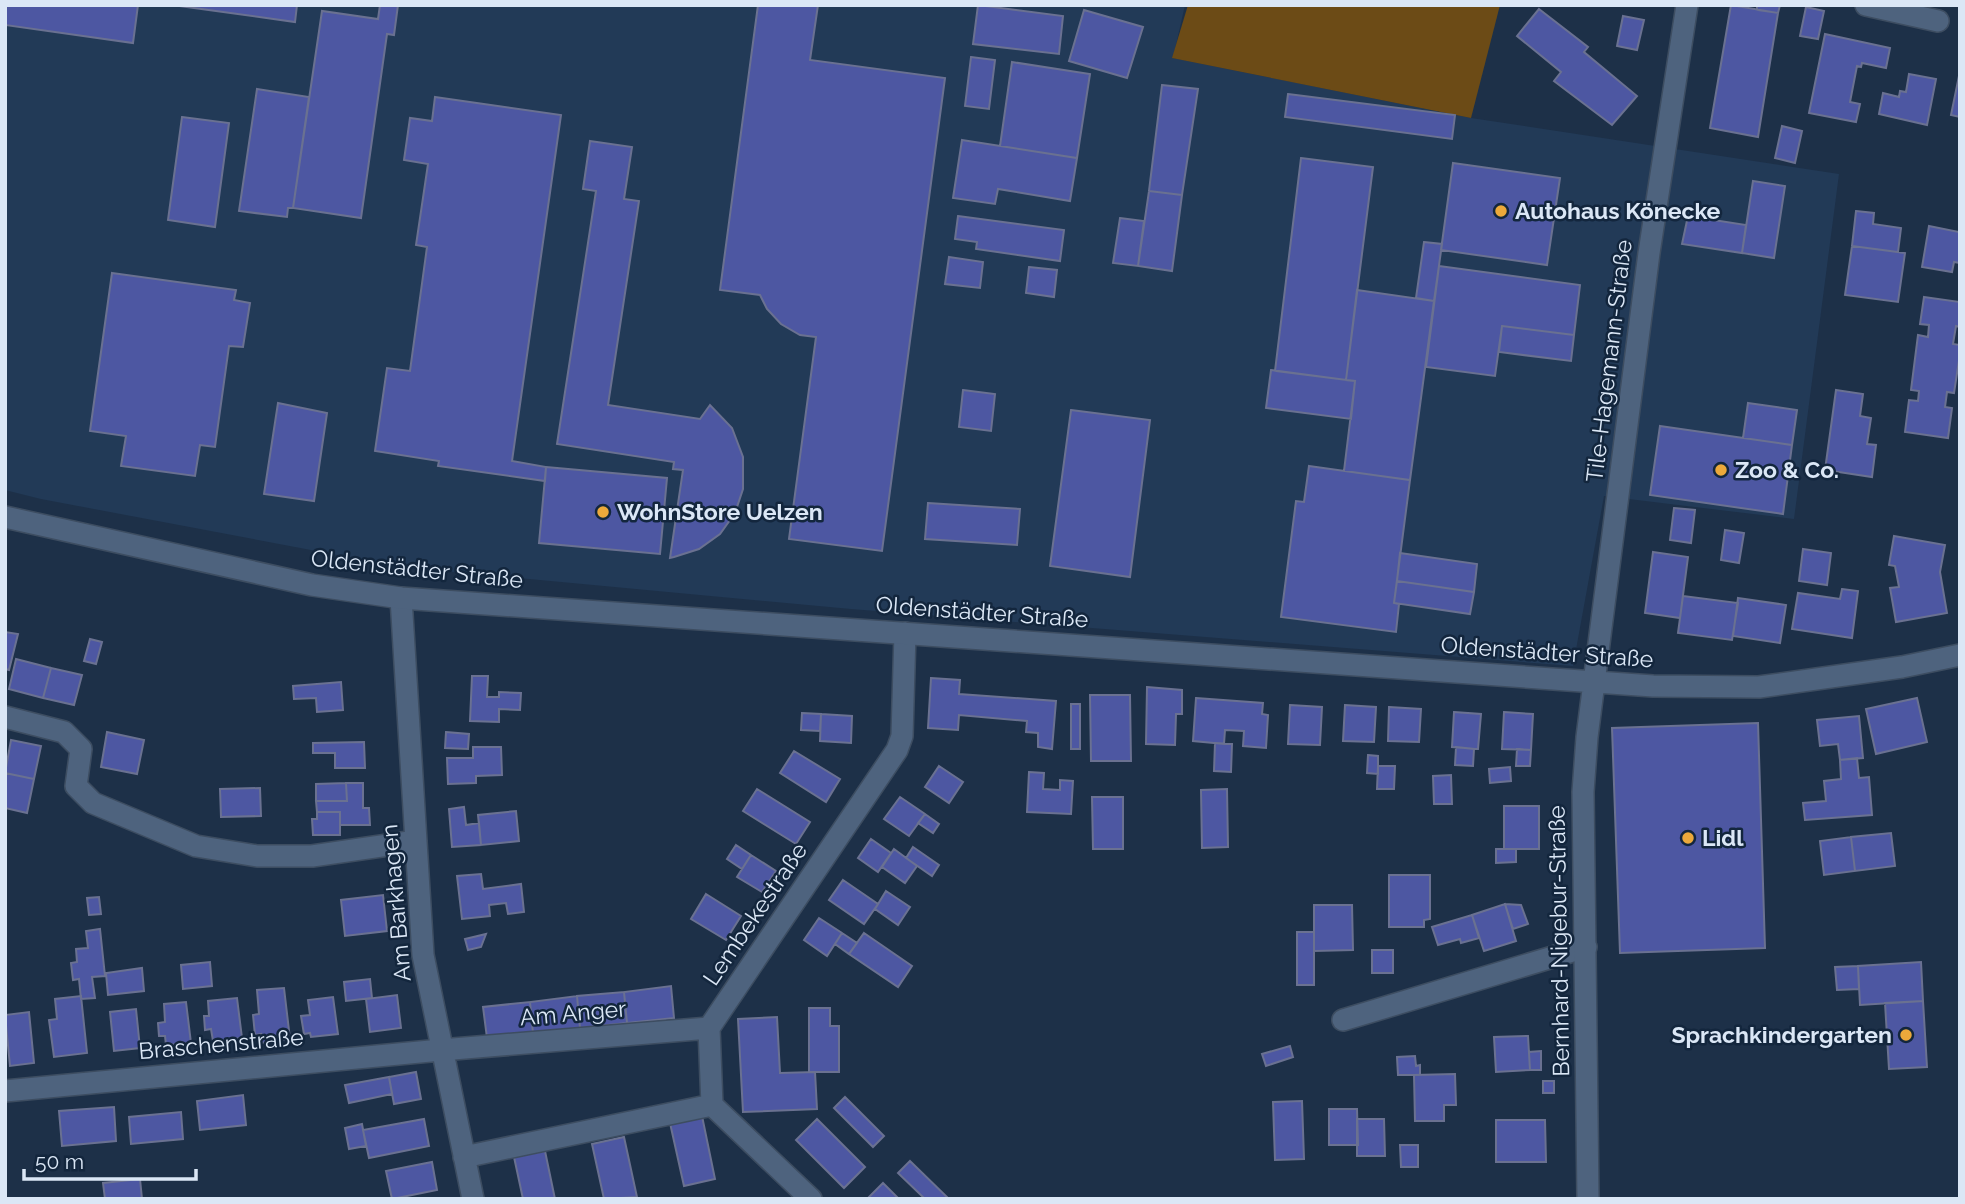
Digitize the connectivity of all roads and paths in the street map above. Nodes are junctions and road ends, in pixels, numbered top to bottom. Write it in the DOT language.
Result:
graph roads {
  1 [pos="1687,5"];
  2 [pos="1867,5"];
  3 [pos="1938,21"];
  4 [pos="5,517"];
  5 [pos="401,598"];
  6 [pos="905,633"];
  7 [pos="1960,655"];
  8 [pos="1594,682"];
  9 [pos="5,718"];
  10 [pos="416,841"];
  11 [pos="1586,947"];
  12 [pos="1343,1020"];
  13 [pos="709,1028"];
  14 [pos="441,1050"];
  15 [pos="5,1091"];
  16 [pos="712,1105"];
  17 [pos="464,1157"];
  18 [pos="473,1199"];
  19 [pos="811,1199"];
  20 [pos="1588,1199"];
  1 -- 8 [label="street, Tile-Hagemann-Straße"];
  2 -- 3 [label="street"];
  4 -- 5 [label="street, Oldenstädter Straße"];
  5 -- 6 [label="street, Oldenstädter Straße"];
  5 -- 10 [label="street, Am Barkhagen"];
  6 -- 8 [label="street, Oldenstädter Straße"];
  6 -- 13 [label="street, Lembekestraße"];
  7 -- 8 [label="street, Oldenstädter Straße"];
  8 -- 11 [label="street, Bernhard-Nigebur-Straße"];
  9 -- 10 [label="street"];
  10 -- 14 [label="street, Am Barkhagen"];
  11 -- 12 [label="street"];
  11 -- 20 [label="street, Bernhard-Nigebur-Straße"];
  13 -- 14 [label="street, Am Anger"];
  13 -- 16 [label="street"];
  14 -- 15 [label="street, Braschenstraße"];
  14 -- 17 [label="street, Am Barkhagen"];
  16 -- 17 [label="street"];
  16 -- 19 [label="street"];
  17 -- 18 [label="street, Am Barkhagen"];
}
